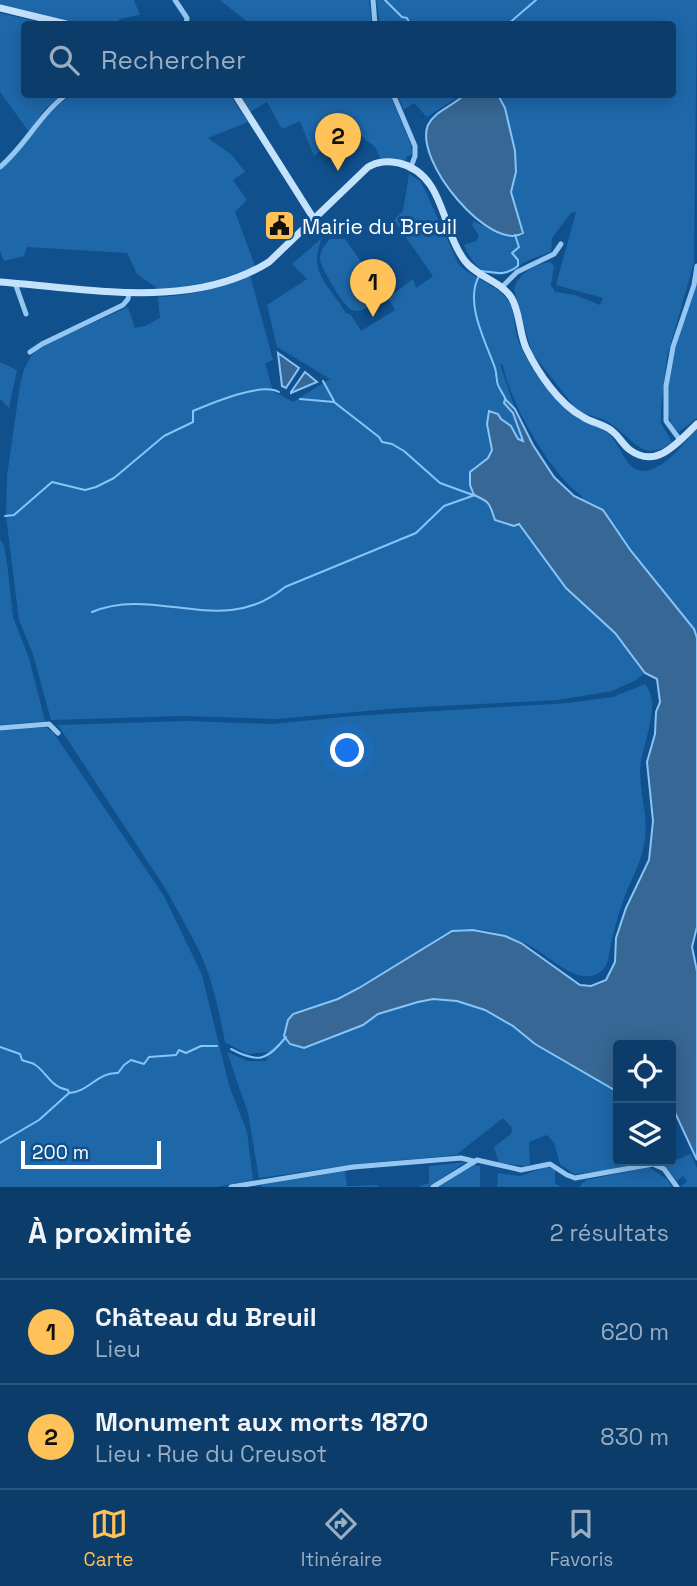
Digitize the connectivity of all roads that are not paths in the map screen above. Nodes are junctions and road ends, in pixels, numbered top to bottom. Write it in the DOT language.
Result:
graph roads {
  1 [pos="175,0"];
  2 [pos="373,0"];
  3 [pos="0,8"];
  4 [pos="54,21"];
  5 [pos="186,21"];
  6 [pos="375,21"];
  7 [pos="63,98"];
  8 [pos="238,98"];
  9 [pos="395,98"];
  10 [pos="0,167"];
  11 [pos="411,167"];
  12 [pos="314,219"];
  13 [pos="561,244"];
  14 [pos="697,266"];
  15 [pos="0,282"];
  16 [pos="15,283"];
  17 [pos="502,288"];
  18 [pos="129,292"];
  19 [pos="26,314"];
  20 [pos="30,352"];
  21 [pos="697,424"];
  22 [pos="680,440"];
  23 [pos="0,728"];
  24 [pos="58,733"];
  25 [pos="473,1161"];
  26 [pos="257,1185"];
  27 [pos="231,1187"];
  28 [pos="433,1187"];
  29 [pos="677,1187"];
  1 -- 5 [label="street"];
  2 -- 6 [label="street"];
  3 -- 4 [label="street"];
  7 -- 10 [label="street"];
  8 -- 12 [label="street"];
  9 -- 11 [label="street"];
  11 -- 12 [label="street"];
  11 -- 17 [label="street"];
  12 -- 18 [label="street"];
  13 -- 17 [label="street"];
  14 -- 22 [label="street"];
  15 -- 16 [label="street"];
  16 -- 18 [label="street"];
  16 -- 19 [label="street"];
  17 -- 22 [label="street"];
  18 -- 20 [label="street"];
  21 -- 22 [label="street"];
  23 -- 24 [label="street"];
  25 -- 26 [label="street"];
  25 -- 28 [label="street"];
  25 -- 29 [label="street"];
  26 -- 27 [label="street"];
}
